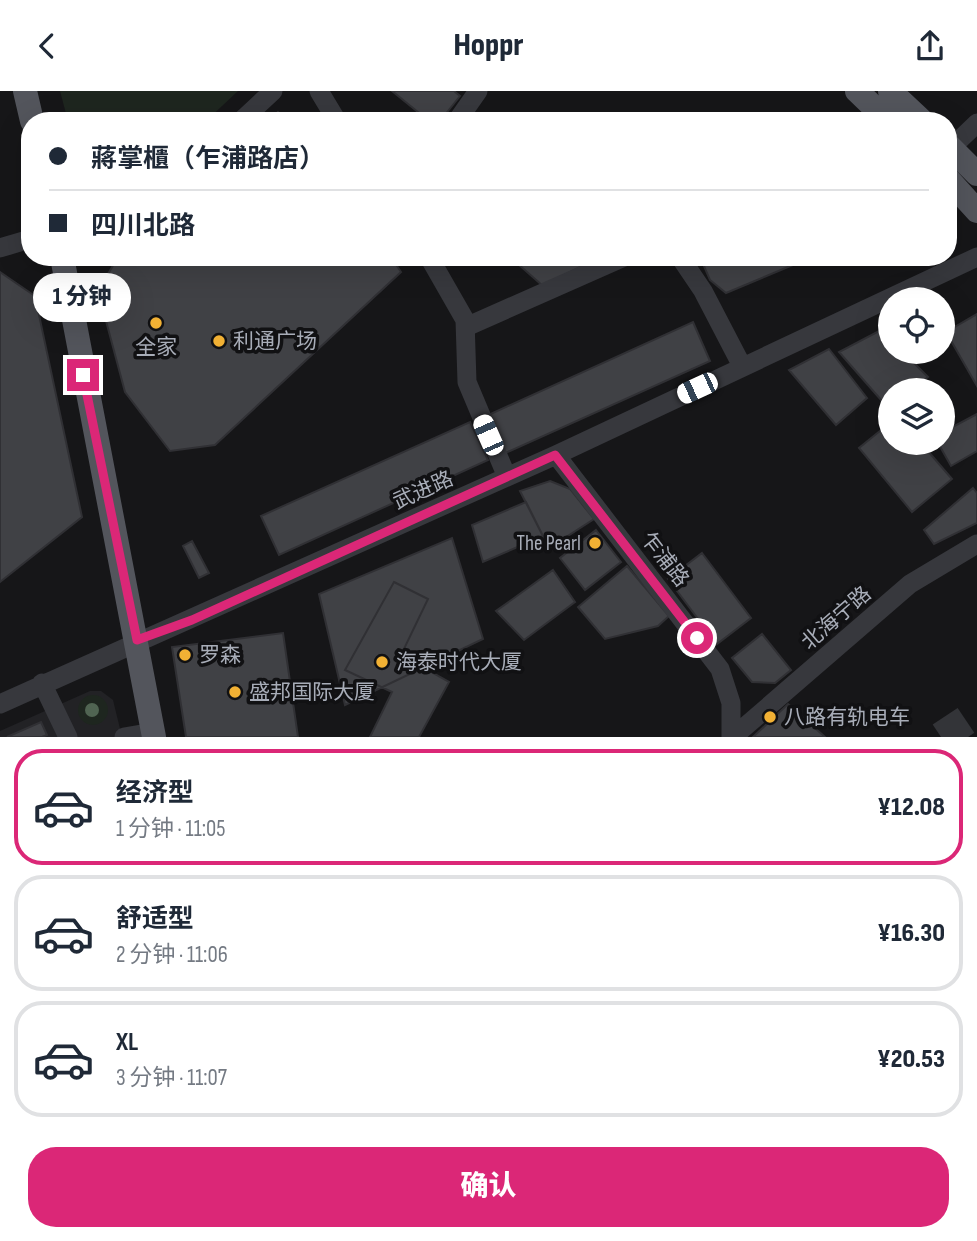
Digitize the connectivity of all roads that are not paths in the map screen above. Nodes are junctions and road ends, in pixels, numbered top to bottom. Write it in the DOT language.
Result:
graph roads {
  1 [pos="25,91"];
  2 [pos="273,91"];
  3 [pos="319,91"];
  4 [pos="478,91"];
  5 [pos="858,91"];
  6 [pos="890,91"];
  7 [pos="30,112"];
  8 [pos="251,112"];
  9 [pos="332,112"];
  10 [pos="463,112"];
  11 [pos="879,112"];
  12 [pos="912,112"];
  13 [pos="977,123"];
  14 [pos="957,141"];
  15 [pos="957,154"];
  16 [pos="977,174"];
  17 [pos="957,189"];
  18 [pos="977,211"];
  19 [pos="21,242"];
  20 [pos="0,248"];
  21 [pos="977,257"];
  22 [pos="64,266"];
  23 [pos="434,266"];
  24 [pos="604,266"];
  25 [pos="686,266"];
  26 [pos="466,327"];
  27 [pos="742,366"];
  28 [pos="555,455"];
  29 [pos="507,477"];
  30 [pos="977,544"];
  31 [pos="137,640"];
  32 [pos="42,683"];
  33 [pos="0,704"];
  34 [pos="154,734"];
  35 [pos="68,737"];
  36 [pos="124,737"];
  37 [pos="732,737"];
  1 -- 7 [label="main road"];
  2 -- 8 [label="street"];
  3 -- 9 [label="street"];
  4 -- 10 [label="street"];
  5 -- 11 [label="main road"];
  6 -- 12 [label="main road"];
  13 -- 14 [label="street"];
  15 -- 16 [label="main road"];
  17 -- 18 [label="main road"];
  19 -- 20 [label="street"];
  21 -- 27 [label="street, 武进路"];
  22 -- 31 [label="main road"];
  23 -- 26 [label="street"];
  24 -- 26 [label="street"];
  25 -- 27 [label="street"];
  26 -- 29 [label="street"];
  27 -- 28 [label="street, 武进路"];
  28 -- 29 [label="street, 武进路"];
  28 -- 37 [label="street, 乍浦路"];
  29 -- 31 [label="street, 武进路"];
  30 -- 37 [label="street, 北海宁路"];
  31 -- 32 [label="street, 武进路"];
  31 -- 34 [label="main road"];
  32 -- 33 [label="street, 武进路"];
  32 -- 35 [label="street"];
  34 -- 36 [label="street"];
}
